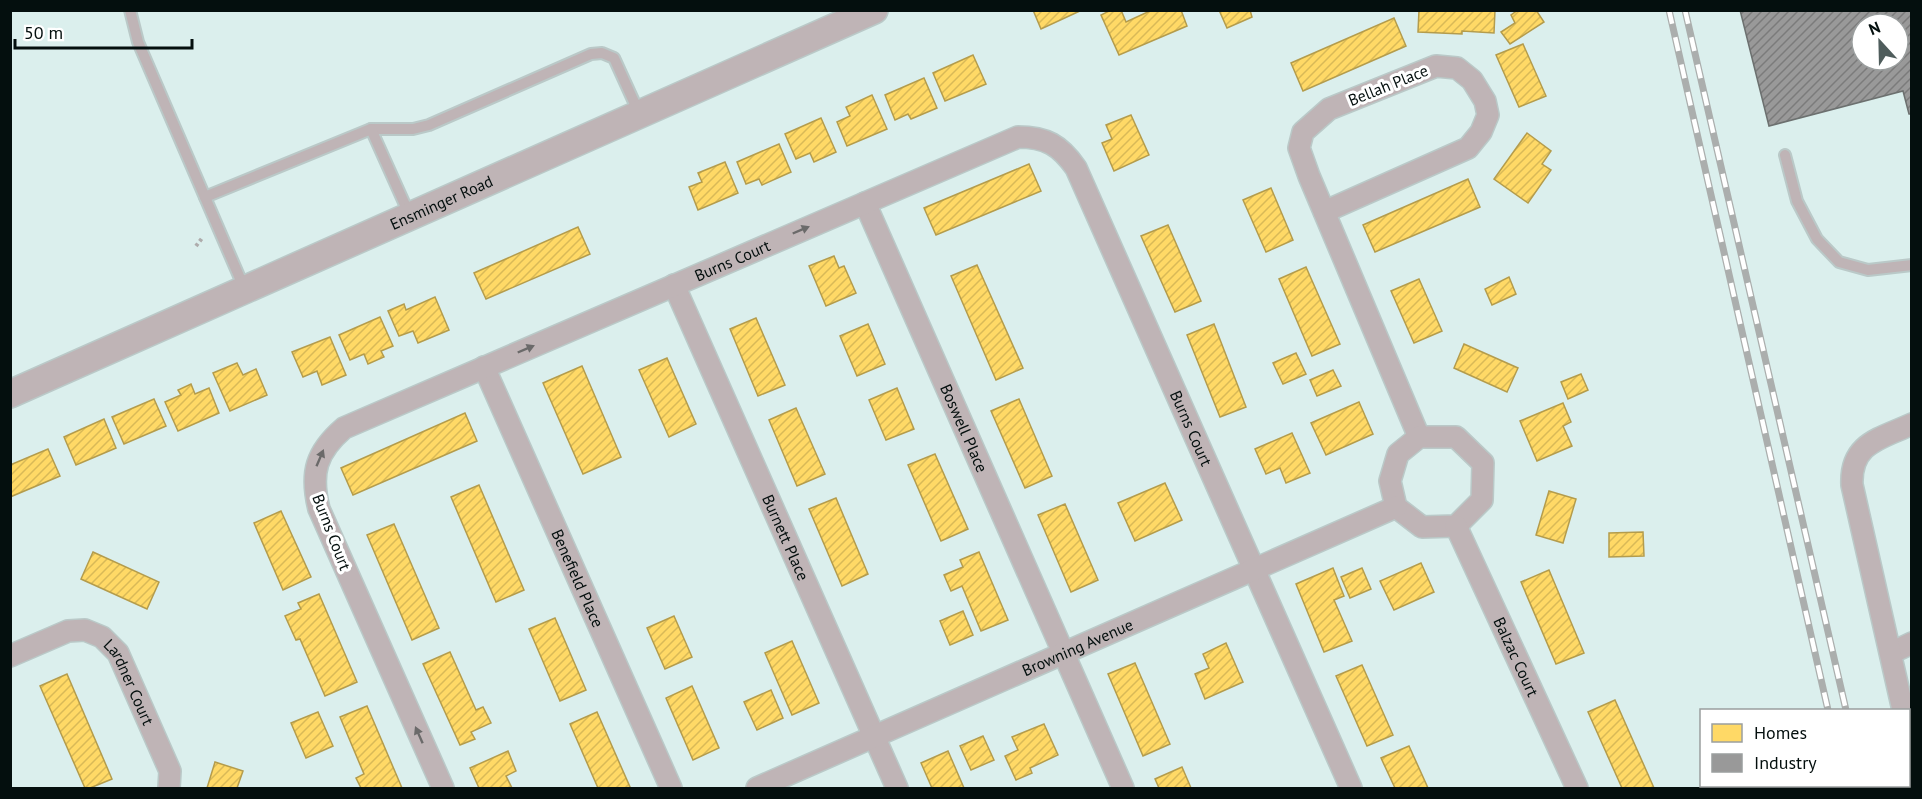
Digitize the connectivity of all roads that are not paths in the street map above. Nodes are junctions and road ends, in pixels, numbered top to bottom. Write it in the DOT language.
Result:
graph roads {
  1 [pos="130,10"];
  2 [pos="874,10"];
  3 [pos="640,114"];
  4 [pos="371,129"];
  5 [pos="1785,155"];
  6 [pos="205,197"];
  7 [pos="865,203"];
  8 [pos="1324,212"];
  9 [pos="410,216"];
  10 [pos="1911,265"];
  11 [pos="674,285"];
  12 [pos="245,290"];
  13 [pos="484,367"];
  14 [pos="10,394"];
  15 [pos="1911,424"];
  16 [pos="1419,437"];
  17 [pos="1396,507"];
  18 [pos="1456,526"];
  19 [pos="1254,569"];
  20 [pos="1911,643"];
  21 [pos="1063,653"];
  22 [pos="1891,653"];
  23 [pos="10,656"];
  24 [pos="1903,709"];
  25 [pos="874,737"];
  26 [pos="169,789"];
  27 [pos="443,789"];
  28 [pos="671,789"];
  29 [pos="757,789"];
  30 [pos="897,789"];
  31 [pos="1123,789"];
  32 [pos="1351,789"];
  33 [pos="1577,789"];
  1 -- 6 [label="lane"];
  2 -- 3 [label="street, Ensminger Road"];
  3 -- 4 [label="lane"];
  3 -- 9 [label="street, Ensminger Road"];
  4 -- 6 [label="lane"];
  4 -- 9 [label="lane"];
  5 -- 10 [label="lane"];
  6 -- 12 [label="lane"];
  11 -- 7 [label="street, Burns Court, one-way"];
  7 -- 19 [label="street, Burns Court"];
  7 -- 21 [label="street, Boswell Place"];
  8 -- 8 [label="street, Bellah Place"];
  8 -- 16 [label="street, Bellah Place"];
  9 -- 12 [label="street, Ensminger Road"];
  13 -- 11 [label="street, Burns Court, one-way"];
  11 -- 25 [label="street, Burnett Place"];
  12 -- 14 [label="street, Ensminger Road"];
  27 -- 13 [label="street, Burns Court, one-way"];
  13 -- 28 [label="street, Benefield Place"];
  15 -- 22 [label="street"];
  16 -- 17 [label="street"];
  16 -- 18 [label="street"];
  17 -- 18 [label="street"];
  17 -- 19 [label="street, Browning Avenue"];
  18 -- 33 [label="street, Balzac Court"];
  19 -- 21 [label="street, Browning Avenue"];
  19 -- 32 [label="street"];
  20 -- 22 [label="street"];
  21 -- 25 [label="street, Browning Avenue"];
  21 -- 31 [label="street, Boswell Place"];
  22 -- 24 [label="street"];
  23 -- 26 [label="street, Lardner Court"];
  25 -- 29 [label="street, Browning Avenue"];
  25 -- 30 [label="street, Burnett Place"];
}
